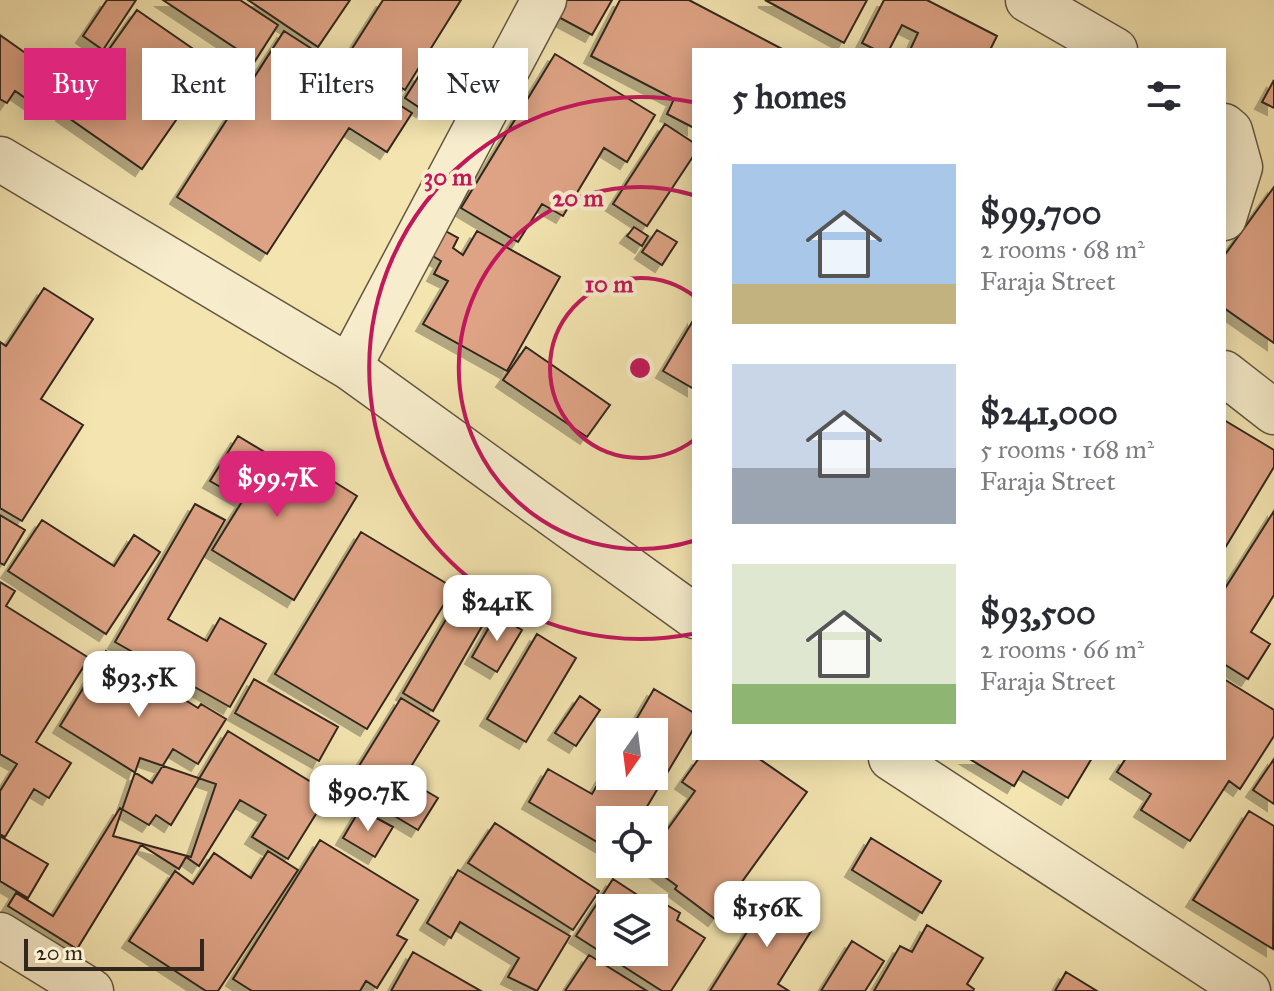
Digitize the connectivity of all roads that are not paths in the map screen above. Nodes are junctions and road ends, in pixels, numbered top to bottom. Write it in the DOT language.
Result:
graph roads {
  1 [pos="544,0"];
  2 [pos="1028,0"];
  3 [pos="1112,48"];
  4 [pos="1226,128"];
  5 [pos="0,159"];
  6 [pos="1226,212"];
  7 [pos="349,367"];
  8 [pos="1226,375"];
  9 [pos="1274,412"];
  10 [pos="692,615"];
  11 [pos="896,760"];
  12 [pos="0,935"];
  13 [pos="91,991"];
  14 [pos="1248,991"];
  1 -- 7 [label="street"];
  2 -- 3 [label="street"];
  4 -- 6 [label="street"];
  5 -- 7 [label="street"];
  7 -- 10 [label="street"];
  8 -- 9 [label="street"];
  11 -- 14 [label="street"];
  12 -- 13 [label="street"];
}
